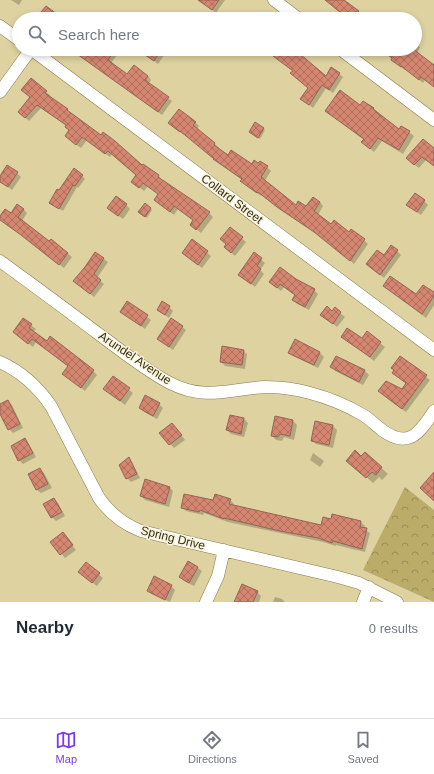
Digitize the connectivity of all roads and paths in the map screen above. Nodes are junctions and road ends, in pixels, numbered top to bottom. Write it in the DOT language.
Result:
graph roads {
  1 [pos="274,0"];
  2 [pos="290,12"];
  3 [pos="0,26"];
  4 [pos="12,35"];
  5 [pos="26,56"];
  6 [pos="40,56"];
  7 [pos="349,56"];
  8 [pos="0,92"];
  9 [pos="434,120"];
  10 [pos="0,261"];
  11 [pos="434,350"];
  12 [pos="0,362"];
  13 [pos="434,411"];
  14 [pos="224,550"];
  15 [pos="369,587"];
  16 [pos="206,602"];
  17 [pos="363,602"];
  18 [pos="397,602"];
  1 -- 2 [label="street"];
  3 -- 4 [label="street"];
  5 -- 8 [label="street"];
  6 -- 11 [label="street, Collard Street"];
  7 -- 9 [label="street"];
  10 -- 13 [label="street, Arundel Avenue"];
  12 -- 14 [label="street, Spring Drive"];
  14 -- 15 [label="street, Spring Drive"];
  14 -- 16 [label="street"];
  15 -- 17 [label="street"];
  15 -- 18 [label="street, Spring Drive"];
}
